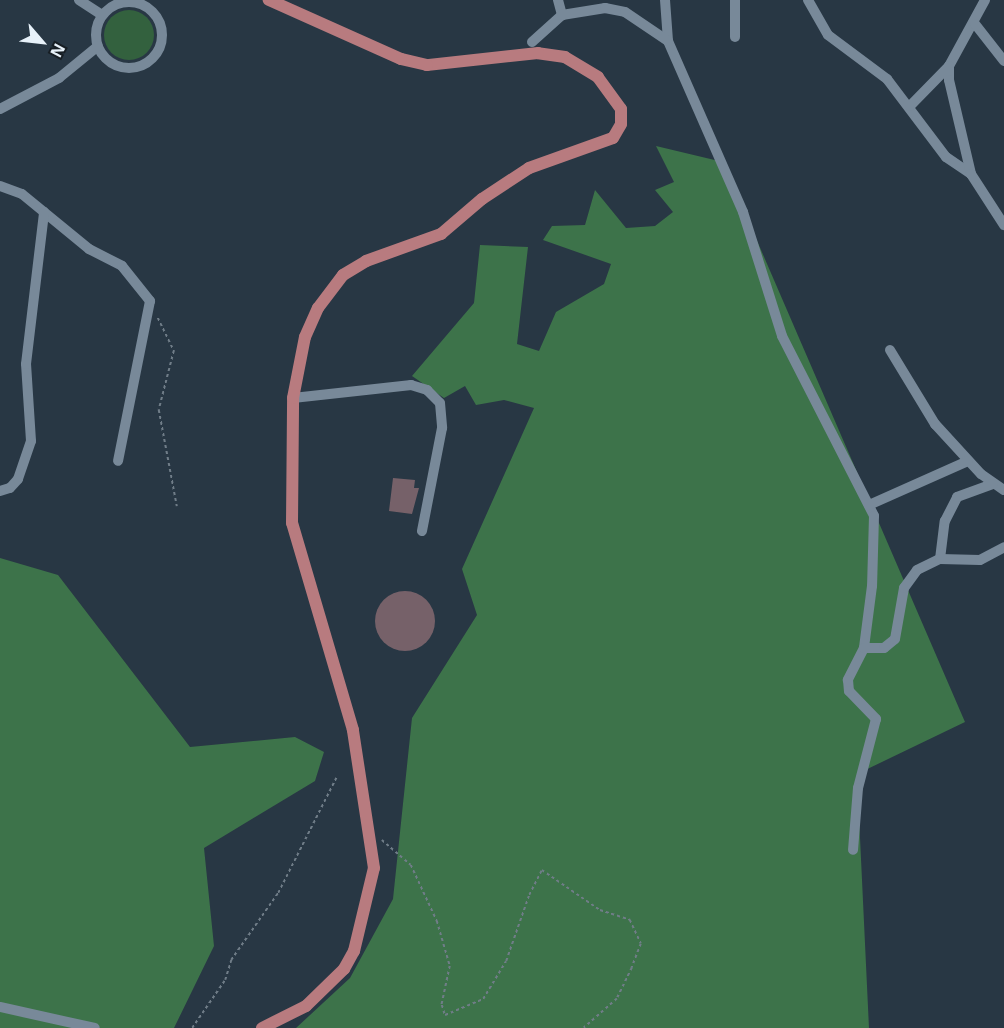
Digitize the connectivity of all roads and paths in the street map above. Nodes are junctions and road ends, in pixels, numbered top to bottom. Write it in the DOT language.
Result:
graph roads {
  1 [pos="80,0"];
  2 [pos="269,0"];
  3 [pos="558,0"];
  4 [pos="665,0"];
  5 [pos="735,0"];
  6 [pos="808,0"];
  7 [pos="985,0"];
  8 [pos="102,15"];
  9 [pos="562,15"];
  10 [pos="975,24"];
  11 [pos="735,37"];
  12 [pos="668,40"];
  13 [pos="532,42"];
  14 [pos="98,46"];
  15 [pos="1004,61"];
  16 [pos="949,66"];
  17 [pos="910,106"];
  18 [pos="0,109"];
  19 [pos="971,174"];
  20 [pos="0,186"];
  21 [pos="44,212"];
  22 [pos="1004,225"];
  23 [pos="150,301"];
  24 [pos="890,350"];
  25 [pos="293,398"];
  26 [pos="968,460"];
  27 [pos="118,461"];
  28 [pos="993,484"];
  29 [pos="1004,490"];
  30 [pos="0,491"];
  31 [pos="869,505"];
  32 [pos="177,506"];
  33 [pos="422,531"];
  34 [pos="1004,547"];
  35 [pos="940,559"];
  36 [pos="864,648"];
  37 [pos="336,778"];
  38 [pos="371,833"];
  39 [pos="853,850"];
  40 [pos="0,1007"];
  41 [pos="95,1028"];
  42 [pos="192,1028"];
  43 [pos="262,1028"];
  44 [pos="584,1028"];
  1 -- 8 [label="street"];
  2 -- 25 [label="main road"];
  3 -- 9 [label="street"];
  4 -- 12 [label="street"];
  5 -- 11 [label="street"];
  6 -- 17 [label="street"];
  7 -- 10 [label="street"];
  8 -- 14 [label="street"];
  8 -- 14 [label="street"];
  9 -- 12 [label="street"];
  9 -- 13 [label="street"];
  10 -- 15 [label="street"];
  10 -- 16 [label="street"];
  12 -- 31 [label="street"];
  14 -- 18 [label="street"];
  16 -- 17 [label="street"];
  16 -- 19 [label="street"];
  17 -- 19 [label="street"];
  19 -- 22 [label="street"];
  20 -- 21 [label="street"];
  21 -- 23 [label="street"];
  21 -- 30 [label="street"];
  23 -- 27 [label="street"];
  23 -- 32 [label="path"];
  24 -- 26 [label="street"];
  25 -- 33 [label="street"];
  25 -- 38 [label="main road"];
  26 -- 28 [label="street"];
  26 -- 31 [label="street"];
  28 -- 29 [label="street"];
  28 -- 35 [label="street"];
  31 -- 36 [label="street"];
  34 -- 35 [label="street"];
  35 -- 36 [label="street"];
  36 -- 39 [label="street"];
  37 -- 42 [label="path"];
  38 -- 43 [label="main road"];
  38 -- 44 [label="path"];
  40 -- 41 [label="street"];
}
